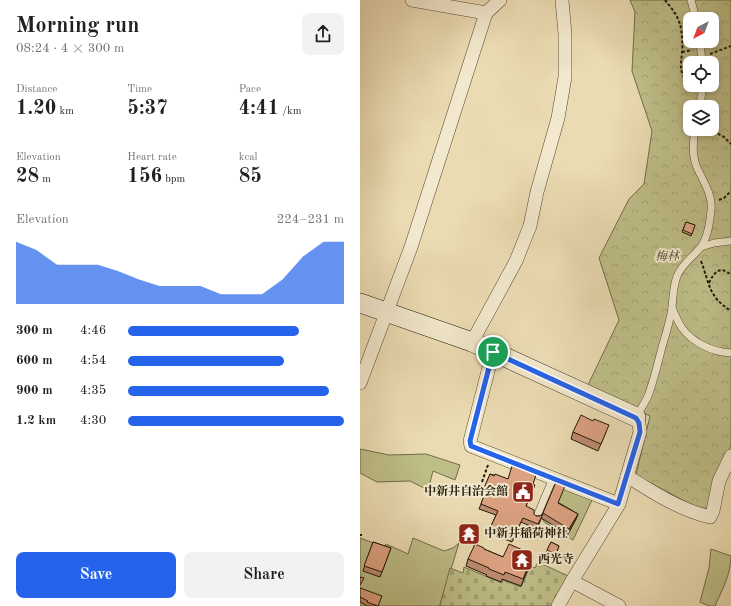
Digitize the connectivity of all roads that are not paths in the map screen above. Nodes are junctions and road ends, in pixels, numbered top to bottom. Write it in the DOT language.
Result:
graph roads {
  1 [pos="412,0"];
  2 [pos="500,0"];
  3 [pos="562,0"];
  4 [pos="691,0"];
  5 [pos="694,12"];
  6 [pos="486,13"];
  7 [pos="694,136"];
  8 [pos="731,241"];
  9 [pos="698,249"];
  10 [pos="360,303"];
  11 [pos="672,308"];
  12 [pos="387,312"];
  13 [pos="472,342"];
  14 [pos="493,352"];
  15 [pos="731,353"];
  16 [pos="360,383"];
  17 [pos="636,418"];
  18 [pos="731,456"];
  19 [pos="627,476"];
  20 [pos="553,478"];
  21 [pos="618,504"];
  22 [pos="537,516"];
  23 [pos="572,581"];
  24 [pos="558,606"];
  25 [pos="619,606"];
  1 -- 6 [label="street"];
  2 -- 6 [label="street"];
  3 -- 13 [label="street"];
  4 -- 5 [label="lane"];
  6 -- 12 [label="street"];
  7 -- 9 [label="lane"];
  8 -- 9 [label="lane"];
  9 -- 11 [label="lane"];
  10 -- 12 [label="street"];
  11 -- 15 [label="lane"];
  11 -- 17 [label="lane"];
  12 -- 13 [label="street"];
  12 -- 16 [label="street"];
  13 -- 14 [label="street"];
  14 -- 17 [label="street"];
  14 -- 20 [label="street"];
  17 -- 19 [label="street"];
  18 -- 19 [label="street"];
  19 -- 21 [label="street"];
  20 -- 21 [label="street"];
  20 -- 22 [label="lane"];
  21 -- 23 [label="street"];
  23 -- 24 [label="street"];
  23 -- 25 [label="street"];
}
